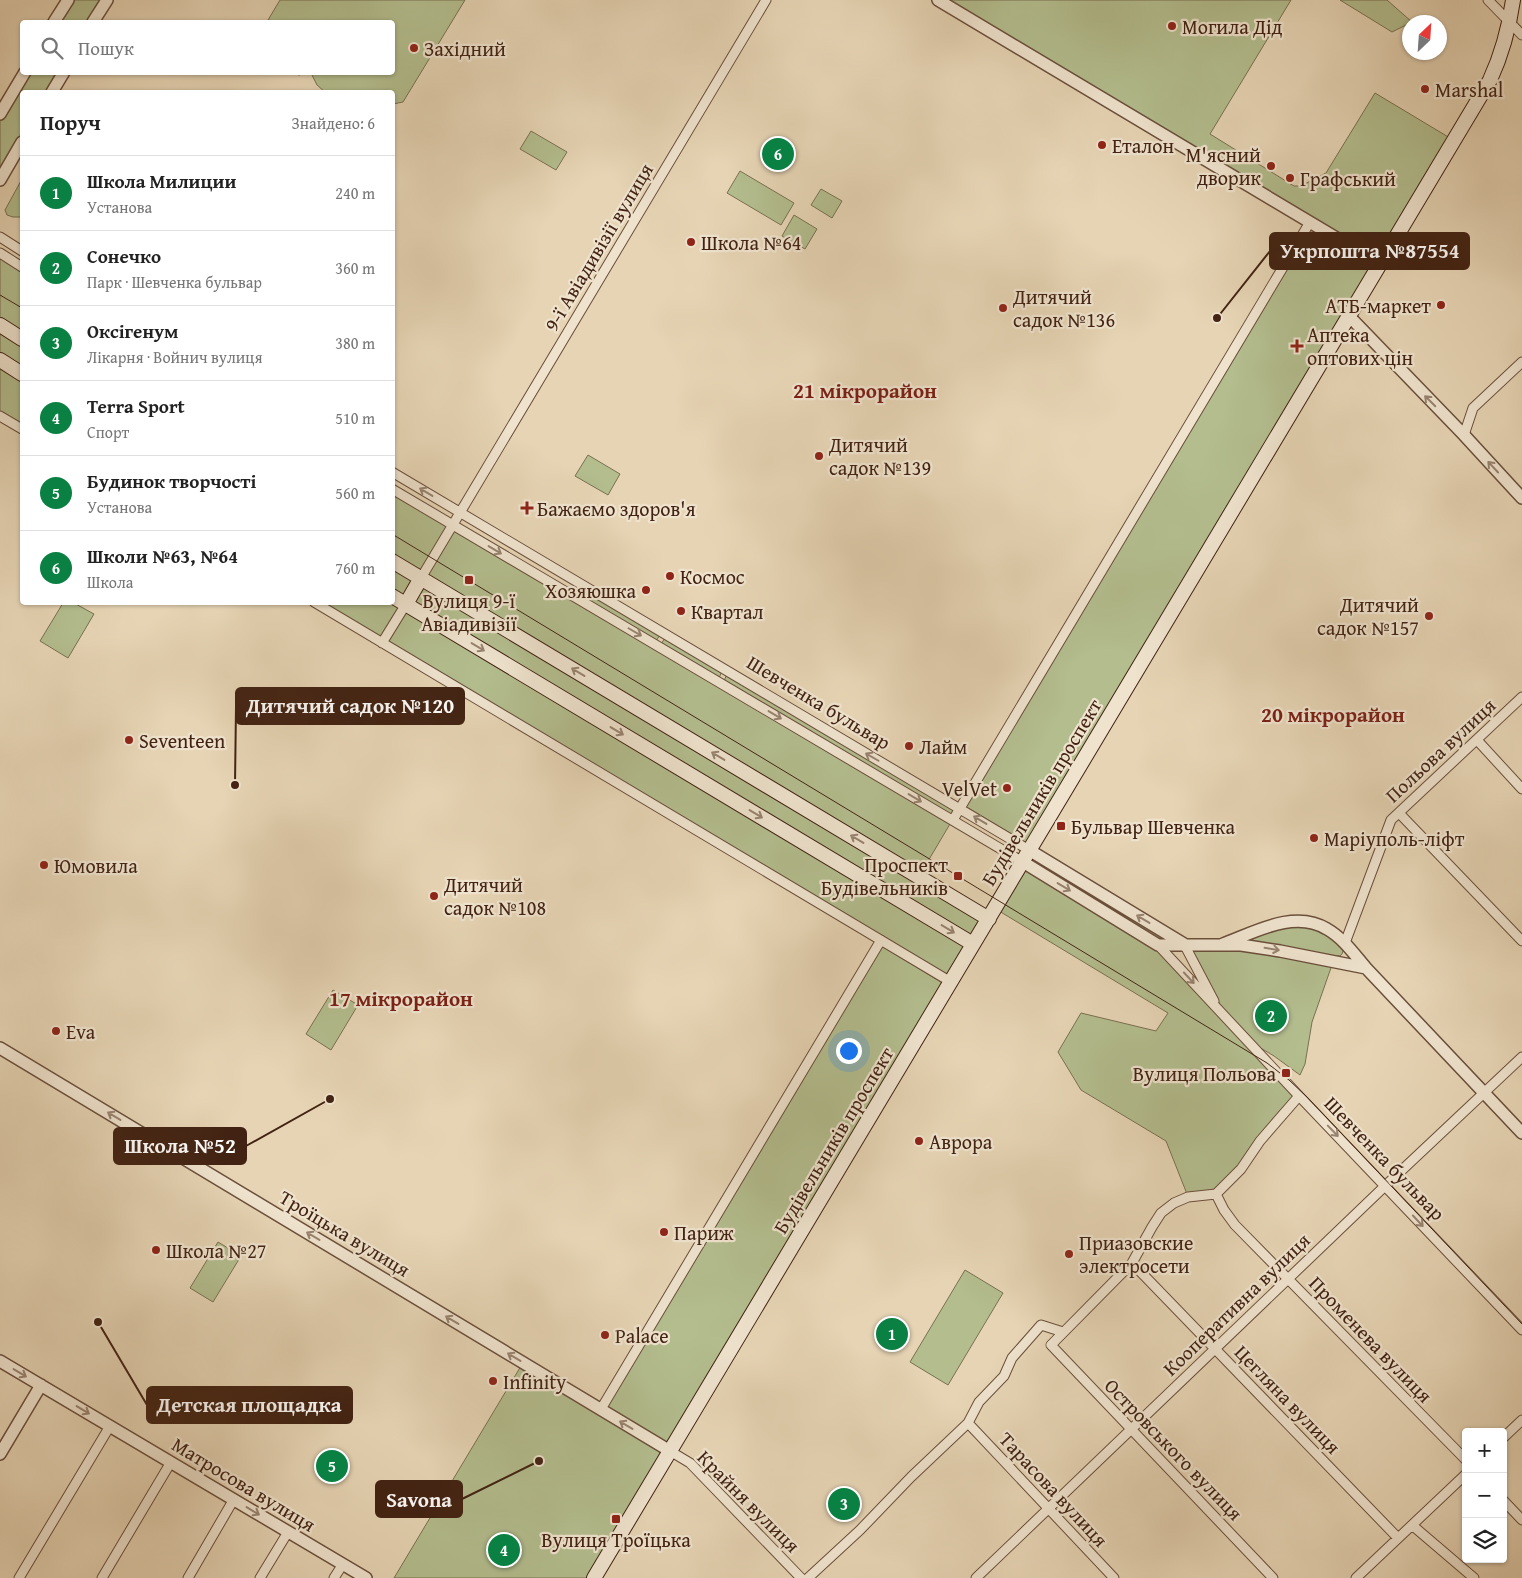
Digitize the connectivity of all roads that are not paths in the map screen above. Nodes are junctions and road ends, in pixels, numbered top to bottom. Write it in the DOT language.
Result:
graph roads {
  1 [pos="68,0"];
  2 [pos="107,0"];
  3 [pos="766,0"];
  4 [pos="938,0"];
  5 [pos="1488,0"];
  6 [pos="1513,0"];
  7 [pos="55,20"];
  8 [pos="95,20"];
  9 [pos="1510,22"];
  10 [pos="1522,35"];
  11 [pos="23,75"];
  12 [pos="62,75"];
  13 [pos="53,90"];
  14 [pos="0,114"];
  15 [pos="20,145"];
  16 [pos="0,180"];
  17 [pos="1310,222"];
  18 [pos="0,238"];
  19 [pos="20,250"];
  20 [pos="0,253"];
  21 [pos="1380,264"];
  22 [pos="20,266"];
  23 [pos="1349,316"];
  24 [pos="0,325"];
  25 [pos="20,337"];
  26 [pos="0,360"];
  27 [pos="1522,362"];
  28 [pos="20,373"];
  29 [pos="0,416"];
  30 [pos="20,428"];
  31 [pos="1464,436"];
  32 [pos="395,474"];
  33 [pos="395,490"];
  34 [pos="1522,498"];
  35 [pos="460,512"];
  36 [pos="453,525"];
  37 [pos="395,562"];
  38 [pos="421,578"];
  39 [pos="589,589"];
  40 [pos="395,598"];
  41 [pos="582,601"];
  42 [pos="406,604"];
  43 [pos="319,605"];
  44 [pos="382,643"];
  45 [pos="1522,697"];
  46 [pos="1477,740"];
  47 [pos="1522,790"];
  48 [pos="960,808"];
  49 [pos="1399,813"];
  50 [pos="953,820"];
  51 [pos="1026,856"];
  52 [pos="989,918"];
  53 [pos="881,940"];
  54 [pos="1522,940"];
  55 [pos="1344,943"];
  56 [pos="973,944"];
  57 [pos="1184,944"];
  58 [pos="1223,944"];
  59 [pos="1158,945"];
  60 [pos="1366,968"];
  61 [pos="951,982"];
  62 [pos="1220,1012"];
  63 [pos="0,1048"];
  64 [pos="1522,1057"];
  65 [pos="1484,1093"];
  66 [pos="1299,1096"];
  67 [pos="1522,1134"];
  68 [pos="1385,1186"];
  69 [pos="1216,1194"];
  70 [pos="1132,1263"];
  71 [pos="1288,1279"];
  72 [pos="1522,1330"];
  73 [pos="1063,1332"];
  74 [pos="1215,1348"];
  75 [pos="0,1361"];
  76 [pos="41,1385"];
  77 [pos="601,1409"];
  78 [pos="1522,1420"];
  79 [pos="968,1423"];
  80 [pos="110,1426"];
  81 [pos="1131,1429"];
  82 [pos="1507,1434"];
  83 [pos="670,1451"];
  84 [pos="0,1454"];
  85 [pos="1462,1456"];
  86 [pos="171,1462"];
  87 [pos="1462,1478"];
  88 [pos="234,1500"];
  89 [pos="1507,1504"];
  90 [pos="1048,1508"];
  91 [pos="1522,1520"];
  92 [pos="1412,1525"];
  93 [pos="288,1532"];
  94 [pos="1398,1538"];
  95 [pos="343,1564"];
  96 [pos="19,1578"];
  97 [pos="102,1578"];
  98 [pos="188,1578"];
  99 [pos="260,1578"];
  100 [pos="334,1578"];
  101 [pos="366,1578"];
  102 [pos="594,1578"];
  103 [pos="801,1578"];
  104 [pos="808,1578"];
  105 [pos="976,1578"];
  106 [pos="1114,1578"];
  107 [pos="1273,1578"];
  108 [pos="1356,1578"];
  109 [pos="1474,1578"];
  1 -- 7 [label="street"];
  2 -- 8 [label="street"];
  3 -- 35 [label="street, 9-ї Авіадивізії вулиця"];
  4 -- 17 [label="street"];
  5 -- 9 [label="street"];
  6 -- 9 [label="main road, Будівельників проспект"];
  9 -- 10 [label="street"];
  9 -- 21 [label="main road, Будівельників проспект"];
  11 -- 14 [label="street"];
  12 -- 13 [label="street"];
  15 -- 16 [label="street"];
  17 -- 21 [label="street"];
  17 -- 48 [label="street"];
  18 -- 19 [label="street"];
  20 -- 22 [label="street"];
  21 -- 23 [label="main road, Будівельників проспект"];
  31 -- 23 [label="street, one-way"];
  23 -- 51 [label="main road, Будівельників проспект"];
  24 -- 25 [label="main road"];
  26 -- 28 [label="main road"];
  27 -- 31 [label="street"];
  29 -- 30 [label="street"];
  34 -- 31 [label="street, one-way"];
  35 -- 32 [label="street, Шевченка бульвар, one-way"];
  33 -- 36 [label="street, Шевченка бульвар"];
  35 -- 36 [label="street, 9-ї Авіадивізії вулиця"];
  35 -- 39 [label="street, Шевченка бульвар"];
  36 -- 38 [label="street, 9-ї Авіадивізії вулиця"];
  36 -- 41 [label="street, Шевченка бульвар, one-way"];
  37 -- 38 [label="main road"];
  38 -- 42 [label="main road"];
  52 -- 38 [label="main road, one-way"];
  39 -- 41 [label="street"];
  48 -- 39 [label="street, Шевченка бульвар, one-way"];
  40 -- 42 [label="main road"];
  41 -- 50 [label="street, Шевченка бульвар, one-way"];
  42 -- 44 [label="street"];
  42 -- 56 [label="main road, one-way"];
  43 -- 44 [label="street"];
  44 -- 53 [label="street"];
  45 -- 46 [label="street, Польова вулиця"];
  46 -- 47 [label="street"];
  46 -- 49 [label="street, Польова вулиця"];
  48 -- 50 [label="street"];
  51 -- 48 [label="street, Шевченка бульвар, one-way"];
  49 -- 54 [label="street"];
  49 -- 55 [label="street, Польова вулиця"];
  50 -- 51 [label="street, Шевченка бульвар"];
  51 -- 52 [label="main road, Будівельників проспект"];
  57 -- 51 [label="street, Шевченка бульвар, one-way"];
  51 -- 59 [label="street, Шевченка бульвар, one-way"];
  52 -- 56 [label="main road, Будівельників проспект"];
  53 -- 61 [label="street"];
  53 -- 77 [label="street"];
  55 -- 58 [label="street"];
  55 -- 60 [label="street"];
  56 -- 61 [label="main road, Будівельників проспект"];
  57 -- 58 [label="street"];
  57 -- 59 [label="street"];
  57 -- 62 [label="street, Шевченка бульвар"];
  58 -- 60 [label="street, one-way"];
  59 -- 62 [label="street, Шевченка бульвар, one-way"];
  60 -- 65 [label="street"];
  61 -- 83 [label="main road, Будівельників проспект"];
  62 -- 66 [label="street, Шевченка бульвар"];
  77 -- 63 [label="street, Троїцька вулиця, one-way"];
  64 -- 65 [label="street, Кооперативна вулиця"];
  65 -- 67 [label="street"];
  65 -- 68 [label="street, Кооперативна вулиця"];
  66 -- 68 [label="street, Шевченка бульвар, one-way"];
  66 -- 69 [label="street"];
  68 -- 71 [label="street, Кооперативна вулиця"];
  68 -- 72 [label="street, Шевченка бульвар, one-way"];
  69 -- 70 [label="street"];
  69 -- 71 [label="street, Променева вулиця"];
  70 -- 73 [label="street"];
  70 -- 74 [label="street, Цегляна вулиця"];
  71 -- 74 [label="street, Кооперативна вулиця"];
  71 -- 85 [label="street, Променева вулиця"];
  73 -- 79 [label="street"];
  73 -- 81 [label="street, Островського вулиця"];
  74 -- 81 [label="street, Кооперативна вулиця"];
  74 -- 94 [label="street, Цегляна вулиця"];
  75 -- 76 [label="street, Матросова вулиця, one-way"];
  76 -- 80 [label="street, Матросова вулиця, one-way"];
  76 -- 84 [label="street"];
  83 -- 77 [label="street, Троїцька вулиця, one-way"];
  78 -- 82 [label="street"];
  79 -- 90 [label="street, Тарасова вулиця"];
  79 -- 104 [label="street"];
  80 -- 86 [label="street, Матросова вулиця"];
  80 -- 96 [label="street"];
  81 -- 90 [label="street, Кооперативна вулиця"];
  81 -- 107 [label="street, Островського вулиця"];
  83 -- 102 [label="main road, Будівельників проспект"];
  83 -- 103 [label="street, Крайня вулиця"];
  86 -- 88 [label="street, Матросова вулиця"];
  86 -- 97 [label="street"];
  87 -- 92 [label="street"];
  88 -- 93 [label="street, Матросова вулиця, one-way"];
  88 -- 98 [label="street"];
  89 -- 91 [label="street"];
  90 -- 105 [label="street, Кооперативна вулиця"];
  90 -- 106 [label="street, Тарасова вулиця"];
  92 -- 94 [label="street"];
  92 -- 109 [label="street"];
  93 -- 95 [label="street, Матросова вулиця"];
  93 -- 99 [label="street"];
  94 -- 108 [label="street"];
  95 -- 100 [label="street"];
  95 -- 101 [label="street, Матросова вулиця"];
}
